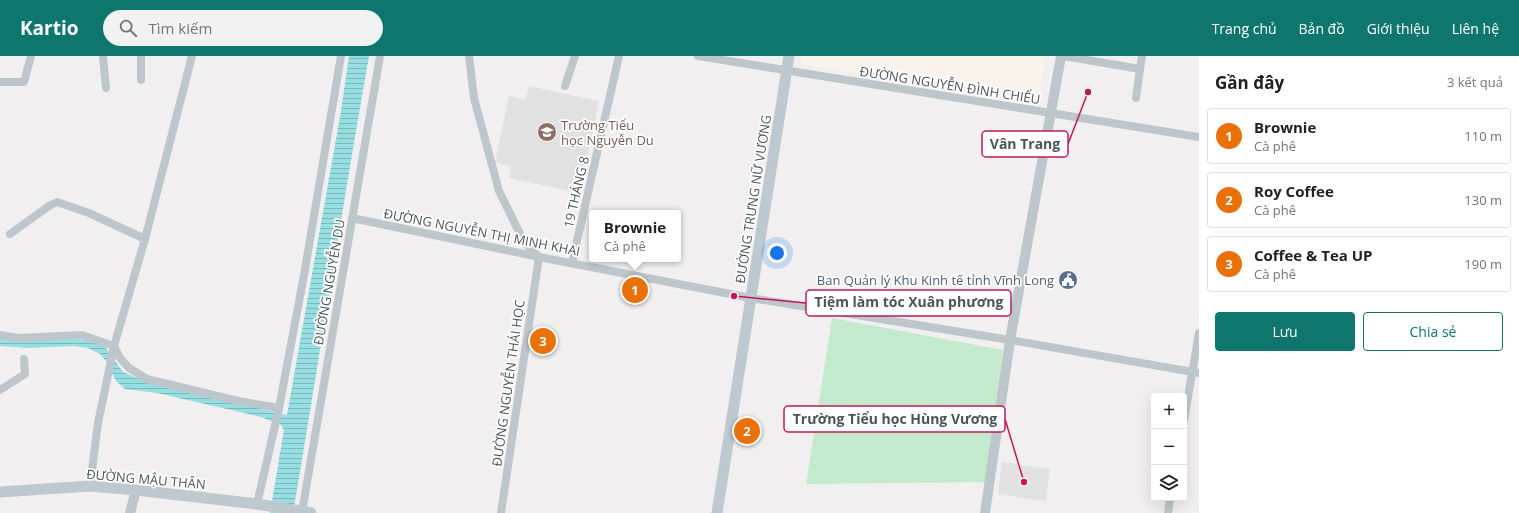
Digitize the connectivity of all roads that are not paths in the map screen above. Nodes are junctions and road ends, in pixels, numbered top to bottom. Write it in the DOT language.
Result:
graph roads {
  1 [pos="31,56"];
  2 [pos="103,56"];
  3 [pos="141,56"];
  4 [pos="192,56"];
  5 [pos="341,56"];
  6 [pos="380,56"];
  7 [pos="469,56"];
  8 [pos="575,56"];
  9 [pos="619,56"];
  10 [pos="698,56"];
  11 [pos="789,56"];
  12 [pos="1062,56"];
  13 [pos="1142,56"];
  14 [pos="1140,69"];
  15 [pos="787,70"];
  16 [pos="142,80"];
  17 [pos="0,82"];
  18 [pos="565,86"];
  19 [pos="106,88"];
  20 [pos="1136,98"];
  21 [pos="1052,113"];
  22 [pos="1199,137"];
  23 [pos="352,218"];
  24 [pos="10,234"];
  25 [pos="145,239"];
  26 [pos="539,257"];
  27 [pos="572,263"];
  28 [pos="751,298"];
  29 [pos="1199,333"];
  30 [pos="0,335"];
  31 [pos="1010,340"];
  32 [pos="113,349"];
  33 [pos="24,359"];
  34 [pos="1196,373"];
  35 [pos="0,390"];
  36 [pos="279,408"];
  37 [pos="1187,408"];
  38 [pos="0,484"];
  39 [pos="90,486"];
  40 [pos="136,490"];
  41 [pos="0,492"];
  42 [pos="14,492"];
  43 [pos="1170,501"];
  44 [pos="261,504"];
  45 [pos="303,512"];
  46 [pos="130,513"];
  47 [pos="501,513"];
  48 [pos="717,513"];
  49 [pos="985,513"];
  50 [pos="1168,513"];
  1 -- 17 [label="street"];
  2 -- 19 [label="street"];
  3 -- 16 [label="street"];
  4 -- 25 [label="street"];
  5 -- 36 [label="street"];
  6 -- 23 [label="street, ĐƯỜNG NGUYỄN DU"];
  7 -- 26 [label="street"];
  8 -- 18 [label="street"];
  9 -- 27 [label="street, 19 THÁNG 8"];
  10 -- 15 [label="street, ĐƯỜNG NGUYỄN ĐÌNH CHIỂU"];
  11 -- 15 [label="main road, ĐƯỜNG TRƯNG NỮ VƯƠNG"];
  12 -- 14 [label="street"];
  12 -- 21 [label="street"];
  13 -- 14 [label="street"];
  14 -- 20 [label="street"];
  15 -- 21 [label="street, ĐƯỜNG NGUYỄN ĐÌNH CHIỂU"];
  15 -- 28 [label="main road, ĐƯỜNG TRƯNG NỮ VƯƠNG"];
  21 -- 22 [label="street, ĐƯỜNG NGUYỄN ĐÌNH CHIỂU"];
  21 -- 31 [label="street"];
  23 -- 26 [label="street, ĐƯỜNG NGUYỄN THỊ MINH KHAI"];
  23 -- 45 [label="street, ĐƯỜNG NGUYỄN DU"];
  24 -- 25 [label="street"];
  25 -- 32 [label="street"];
  26 -- 27 [label="street, ĐƯỜNG NGUYỄN THỊ MINH KHAI"];
  26 -- 47 [label="street, ĐƯỜNG NGUYỄN THÁI HỌC"];
  27 -- 28 [label="street, ĐƯỜNG NGUYỄN THỊ MINH KHAI"];
  28 -- 31 [label="street, ĐƯỜNG NGUYỄN THỊ MINH KHAI"];
  28 -- 48 [label="main road, ĐƯỜNG TRƯNG NỮ VƯƠNG"];
  29 -- 34 [label="street"];
  30 -- 32 [label="street"];
  31 -- 34 [label="street, ĐƯỜNG NGUYỄN THỊ MINH KHAI"];
  31 -- 49 [label="street"];
  32 -- 36 [label="street"];
  32 -- 39 [label="street"];
  33 -- 35 [label="street"];
  34 -- 37 [label="street"];
  36 -- 44 [label="street"];
  38 -- 42 [label="main road"];
  39 -- 40 [label="main road, ĐƯỜNG MẬU THÂN"];
  39 -- 42 [label="main road, ĐƯỜNG MẬU THÂN"];
  40 -- 44 [label="main road, ĐƯỜNG MẬU THÂN"];
  40 -- 46 [label="street"];
  41 -- 42 [label="main road, ĐƯỜNG MẬU THÂN"];
  43 -- 50 [label="street"];
  44 -- 45 [label="main road, ĐƯỜNG MẬU THÂN"];
}
